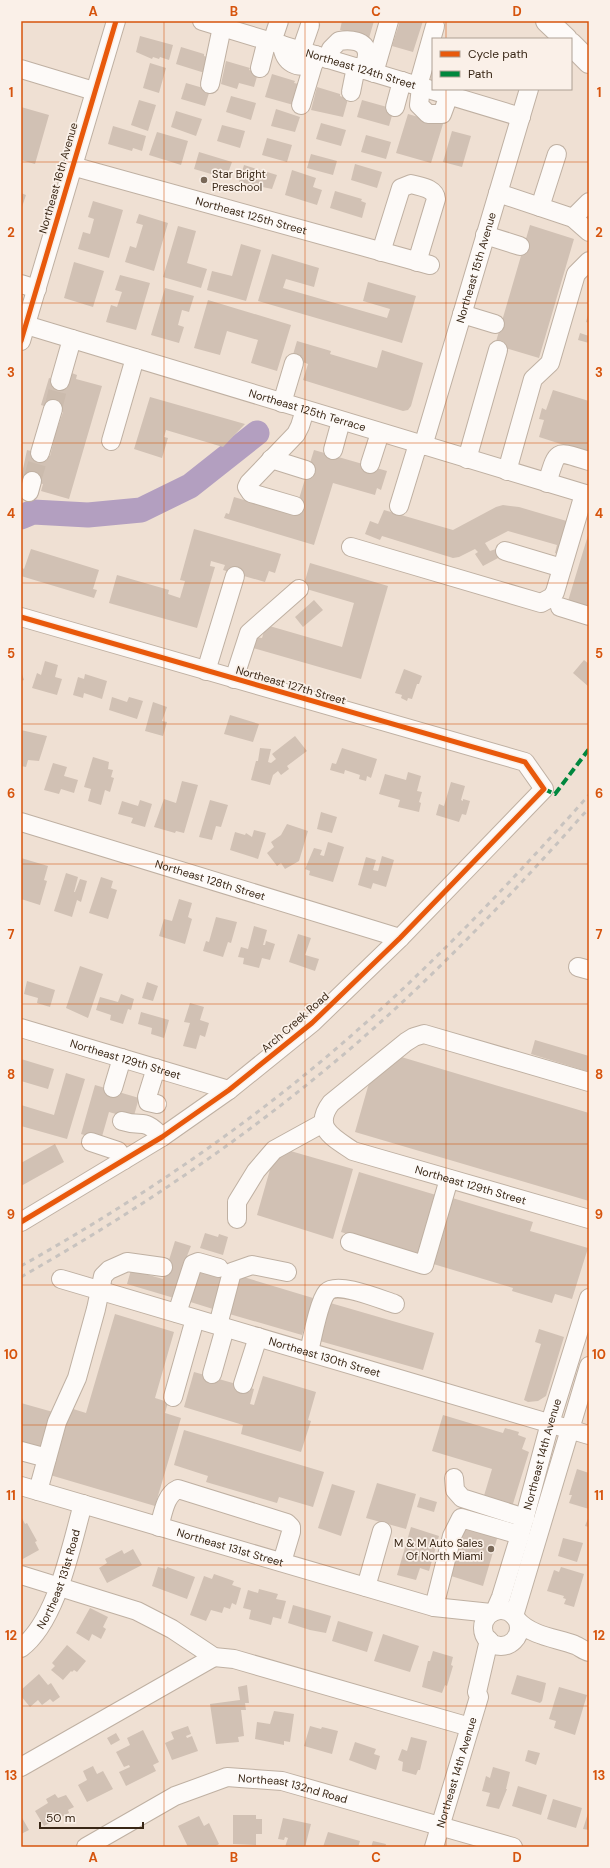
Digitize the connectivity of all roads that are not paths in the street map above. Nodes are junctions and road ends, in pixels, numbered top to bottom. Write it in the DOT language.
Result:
graph roads {
  1 [pos="116,21"];
  2 [pos="202,21"];
  3 [pos="278,21"];
  4 [pos="388,21"];
  5 [pos="547,21"];
  6 [pos="310,25"];
  7 [pos="226,26"];
  8 [pos="435,26"];
  9 [pos="563,38"];
  10 [pos="274,43"];
  11 [pos="572,46"];
  12 [pos="314,57"];
  13 [pos="589,62"];
  14 [pos="260,68"];
  15 [pos="21,69"];
  16 [pos="365,70"];
  17 [pos="210,84"];
  18 [pos="414,85"];
  19 [pos="529,90"];
  20 [pos="94,91"];
  21 [pos="351,92"];
  22 [pos="449,95"];
  23 [pos="301,105"];
  24 [pos="395,107"];
  25 [pos="521,117"];
  26 [pos="557,154"];
  27 [pos="72,166"];
  28 [pos="498,194"];
  29 [pos="589,202"];
  30 [pos="540,207"];
  31 [pos="573,218"];
  32 [pos="589,232"];
  33 [pos="485,235"];
  34 [pos="520,246"];
  35 [pos="381,252"];
  36 [pos="589,261"];
  37 [pos="29,286"];
  38 [pos="462,314"];
  39 [pos="495,324"];
  40 [pos="23,332"];
  41 [pos="72,339"];
  42 [pos="498,350"];
  43 [pos="135,358"];
  44 [pos="294,363"];
  45 [pos="60,381"];
  46 [pos="282,403"];
  47 [pos="53,409"];
  48 [pos="305,410"];
  49 [pos="341,421"];
  50 [pos="380,433"];
  51 [pos="111,441"];
  52 [pos="420,445"];
  53 [pos="333,450"];
  54 [pos="40,453"];
  55 [pos="271,459"];
  56 [pos="467,459"];
  57 [pos="589,461"];
  58 [pos="370,464"];
  59 [pos="306,470"];
  60 [pos="507,471"];
  61 [pos="547,482"];
  62 [pos="587,494"];
  63 [pos="295,506"];
  64 [pos="399,506"];
  65 [pos="351,548"];
  66 [pos="505,551"];
  67 [pos="562,568"];
  68 [pos="235,576"];
  69 [pos="299,589"];
  70 [pos="560,607"];
  71 [pos="589,616"];
  72 [pos="21,617"];
  73 [pos="206,671"];
  74 [pos="234,679"];
  75 [pos="544,790"];
  76 [pos="21,822"];
  77 [pos="400,938"];
  78 [pos="21,1028"];
  79 [pos="122,1058"];
  80 [pos="156,1068"];
  81 [pos="589,1082"];
  82 [pos="113,1088"];
  83 [pos="229,1090"];
  84 [pos="157,1104"];
  85 [pos="122,1121"];
  86 [pos="323,1123"];
  87 [pos="162,1137"];
  88 [pos="91,1142"];
  89 [pos="124,1160"];
  90 [pos="449,1179"];
  91 [pos="238,1219"];
  92 [pos="589,1219"];
  93 [pos="21,1222"];
  94 [pos="350,1242"];
  95 [pos="162,1267"];
  96 [pos="220,1268"];
  97 [pos="287,1272"];
  98 [pos="61,1279"];
  99 [pos="101,1291"];
  100 [pos="589,1298"];
  101 [pos="395,1304"];
  102 [pos="177,1314"];
  103 [pos="195,1319"];
  104 [pos="221,1326"];
  105 [pos="258,1337"];
  106 [pos="309,1352"];
  107 [pos="589,1366"];
  108 [pos="212,1374"];
  109 [pos="243,1384"];
  110 [pos="173,1397"];
  111 [pos="550,1423"];
  112 [pos="570,1429"];
  113 [pos="589,1435"];
  114 [pos="21,1451"];
  115 [pos="47,1458"];
  116 [pos="454,1478"];
  117 [pos="21,1486"];
  118 [pos="38,1491"];
  119 [pos="83,1504"];
  120 [pos="159,1527"];
  121 [pos="523,1527"];
  122 [pos="382,1531"];
  123 [pos="282,1562"];
  124 [pos="21,1575"];
  125 [pos="59,1586"];
  126 [pos="366,1587"];
  127 [pos="436,1608"];
  128 [pos="493,1612"];
  129 [pos="516,1619"];
  130 [pos="498,1639"];
  131 [pos="21,1648"];
  132 [pos="586,1651"];
  133 [pos="214,1657"];
  134 [pos="470,1727"];
  135 [pos="21,1767"];
  136 [pos="440,1826"];
  137 [pos="86,1847"];
  138 [pos="434,1847"];
  139 [pos="513,1847"];
  1 -- 20 [label="street, Northeast 16th Avenue"];
  2 -- 7 [label="street, Northeast 124th Street"];
  3 -- 10 [label="street"];
  4 -- 16 [label="street"];
  5 -- 9 [label="main road"];
  6 -- 12 [label="street"];
  7 -- 10 [label="street, Northeast 124th Street"];
  7 -- 17 [label="street"];
  8 -- 18 [label="street"];
  10 -- 12 [label="street, Northeast 124th Street"];
  10 -- 14 [label="street"];
  11 -- 13 [label="main road"];
  12 -- 16 [label="street, Northeast 124th Street"];
  12 -- 16 [label="street"];
  12 -- 23 [label="street"];
  15 -- 20 [label="street"];
  16 -- 18 [label="street, Northeast 124th Street"];
  16 -- 21 [label="street"];
  18 -- 22 [label="street, Northeast 124th Street"];
  18 -- 22 [label="street"];
  18 -- 24 [label="street"];
  19 -- 25 [label="street, Northeast 15th Avenue"];
  20 -- 27 [label="street, Northeast 16th Avenue"];
  22 -- 25 [label="street, Northeast 124th Street"];
  25 -- 28 [label="street, Northeast 15th Avenue"];
  26 -- 30 [label="street"];
  27 -- 35 [label="street, Northeast 125th Street"];
  27 -- 37 [label="street, Northeast 16th Avenue"];
  28 -- 30 [label="street"];
  28 -- 33 [label="street, Northeast 15th Avenue"];
  29 -- 31 [label="street"];
  30 -- 31 [label="street"];
  31 -- 32 [label="street"];
  33 -- 34 [label="street"];
  33 -- 38 [label="street, Northeast 15th Avenue"];
  35 -- 35 [label="street, Northeast 125th Street"];
  36 -- 60 [label="street"];
  37 -- 40 [label="street, Northeast 16th Avenue"];
  38 -- 39 [label="street"];
  38 -- 52 [label="street, Northeast 15th Avenue"];
  40 -- 41 [label="street, Northeast 125th Terrace"];
  41 -- 43 [label="street, Northeast 125th Terrace"];
  41 -- 45 [label="street"];
  42 -- 56 [label="street"];
  43 -- 46 [label="street, Northeast 125th Terrace"];
  43 -- 51 [label="street"];
  44 -- 46 [label="street"];
  46 -- 48 [label="street, Northeast 125th Terrace"];
  47 -- 54 [label="street"];
  48 -- 49 [label="street, Northeast 125th Terrace"];
  48 -- 55 [label="street"];
  49 -- 50 [label="street, Northeast 125th Terrace"];
  49 -- 53 [label="street"];
  50 -- 52 [label="street, Northeast 125th Terrace"];
  50 -- 58 [label="street"];
  52 -- 56 [label="street, Northeast 125th Terrace"];
  52 -- 64 [label="street, Northeast 15th Avenue"];
  55 -- 59 [label="street"];
  55 -- 63 [label="street"];
  56 -- 60 [label="street, Northeast 125th Terrace"];
  57 -- 61 [label="street"];
  60 -- 61 [label="street, Northeast 125th Terrace"];
  61 -- 62 [label="street, Northeast 125th Terrace"];
  62 -- 67 [label="street"];
  65 -- 67 [label="street"];
  66 -- 67 [label="street"];
  68 -- 73 [label="street"];
  69 -- 74 [label="street"];
  70 -- 71 [label="street"];
  72 -- 73 [label="street, Northeast 127th Street"];
  73 -- 74 [label="street, Northeast 127th Street"];
  74 -- 75 [label="street, Northeast 127th Street"];
  75 -- 77 [label="street, Arch Creek Road"];
  76 -- 77 [label="street, Northeast 128th Street"];
  77 -- 83 [label="street, Arch Creek Road"];
  78 -- 79 [label="street, Northeast 129th Street"];
  79 -- 80 [label="street, Northeast 129th Street"];
  79 -- 82 [label="street"];
  80 -- 83 [label="street, Northeast 129th Street"];
  80 -- 84 [label="street"];
  81 -- 86 [label="street"];
  83 -- 87 [label="street, Arch Creek Road"];
  85 -- 87 [label="street"];
  86 -- 90 [label="street, Northeast 129th Street"];
  86 -- 91 [label="street"];
  87 -- 89 [label="street, Arch Creek Road"];
  88 -- 89 [label="street"];
  89 -- 93 [label="street, Arch Creek Road"];
  90 -- 92 [label="street, Northeast 129th Street"];
  90 -- 94 [label="street"];
  95 -- 99 [label="street"];
  96 -- 102 [label="street"];
  97 -- 104 [label="street"];
  98 -- 99 [label="street, Northeast 130th Street"];
  99 -- 102 [label="street, Northeast 130th Street"];
  99 -- 115 [label="street"];
  100 -- 111 [label="street, Northeast 14th Avenue"];
  101 -- 106 [label="street"];
  102 -- 103 [label="street, Northeast 130th Street"];
  103 -- 104 [label="street, Northeast 130th Street"];
  103 -- 110 [label="street"];
  104 -- 105 [label="street, Northeast 130th Street"];
  104 -- 108 [label="street"];
  105 -- 106 [label="street, Northeast 130th Street"];
  105 -- 109 [label="street"];
  106 -- 111 [label="street, Northeast 130th Street"];
  107 -- 112 [label="street, Northeast 14th Avenue"];
  111 -- 112 [label="street, Northeast 130th Street"];
  111 -- 121 [label="street, Northeast 14th Avenue"];
  112 -- 113 [label="street, Northeast 130th Street"];
  112 -- 129 [label="street, Northeast 14th Avenue"];
  114 -- 115 [label="street"];
  115 -- 118 [label="street"];
  116 -- 121 [label="street"];
  117 -- 118 [label="street, Northeast 131st Street"];
  118 -- 119 [label="street, Northeast 131st Street"];
  119 -- 120 [label="street, Northeast 131st Street"];
  119 -- 125 [label="street, Northeast 131st Road"];
  120 -- 123 [label="street, Northeast 131st Street"];
  120 -- 123 [label="street"];
  121 -- 127 [label="street"];
  121 -- 128 [label="street, Northeast 14th Avenue"];
  122 -- 126 [label="street"];
  123 -- 126 [label="street, Northeast 131st Street"];
  124 -- 125 [label="street"];
  125 -- 131 [label="street, Northeast 131st Road"];
  125 -- 133 [label="street"];
  126 -- 127 [label="street, Northeast 131st Street"];
  127 -- 128 [label="street, Northeast 131st Street"];
  127 -- 130 [label="street, Northeast 131st Street"];
  128 -- 129 [label="street"];
  128 -- 130 [label="street"];
  129 -- 130 [label="street"];
  129 -- 132 [label="street, Northeast 131st Street"];
  130 -- 132 [label="street, Northeast 131st Street"];
  130 -- 134 [label="street, Northeast 14th Avenue"];
  133 -- 134 [label="street"];
  133 -- 135 [label="street"];
  134 -- 136 [label="street, Northeast 14th Avenue"];
  136 -- 137 [label="street, Northeast 132nd Road"];
  136 -- 138 [label="street, Northeast 14th Avenue"];
  136 -- 139 [label="street, Northeast 132nd Road"];
}
